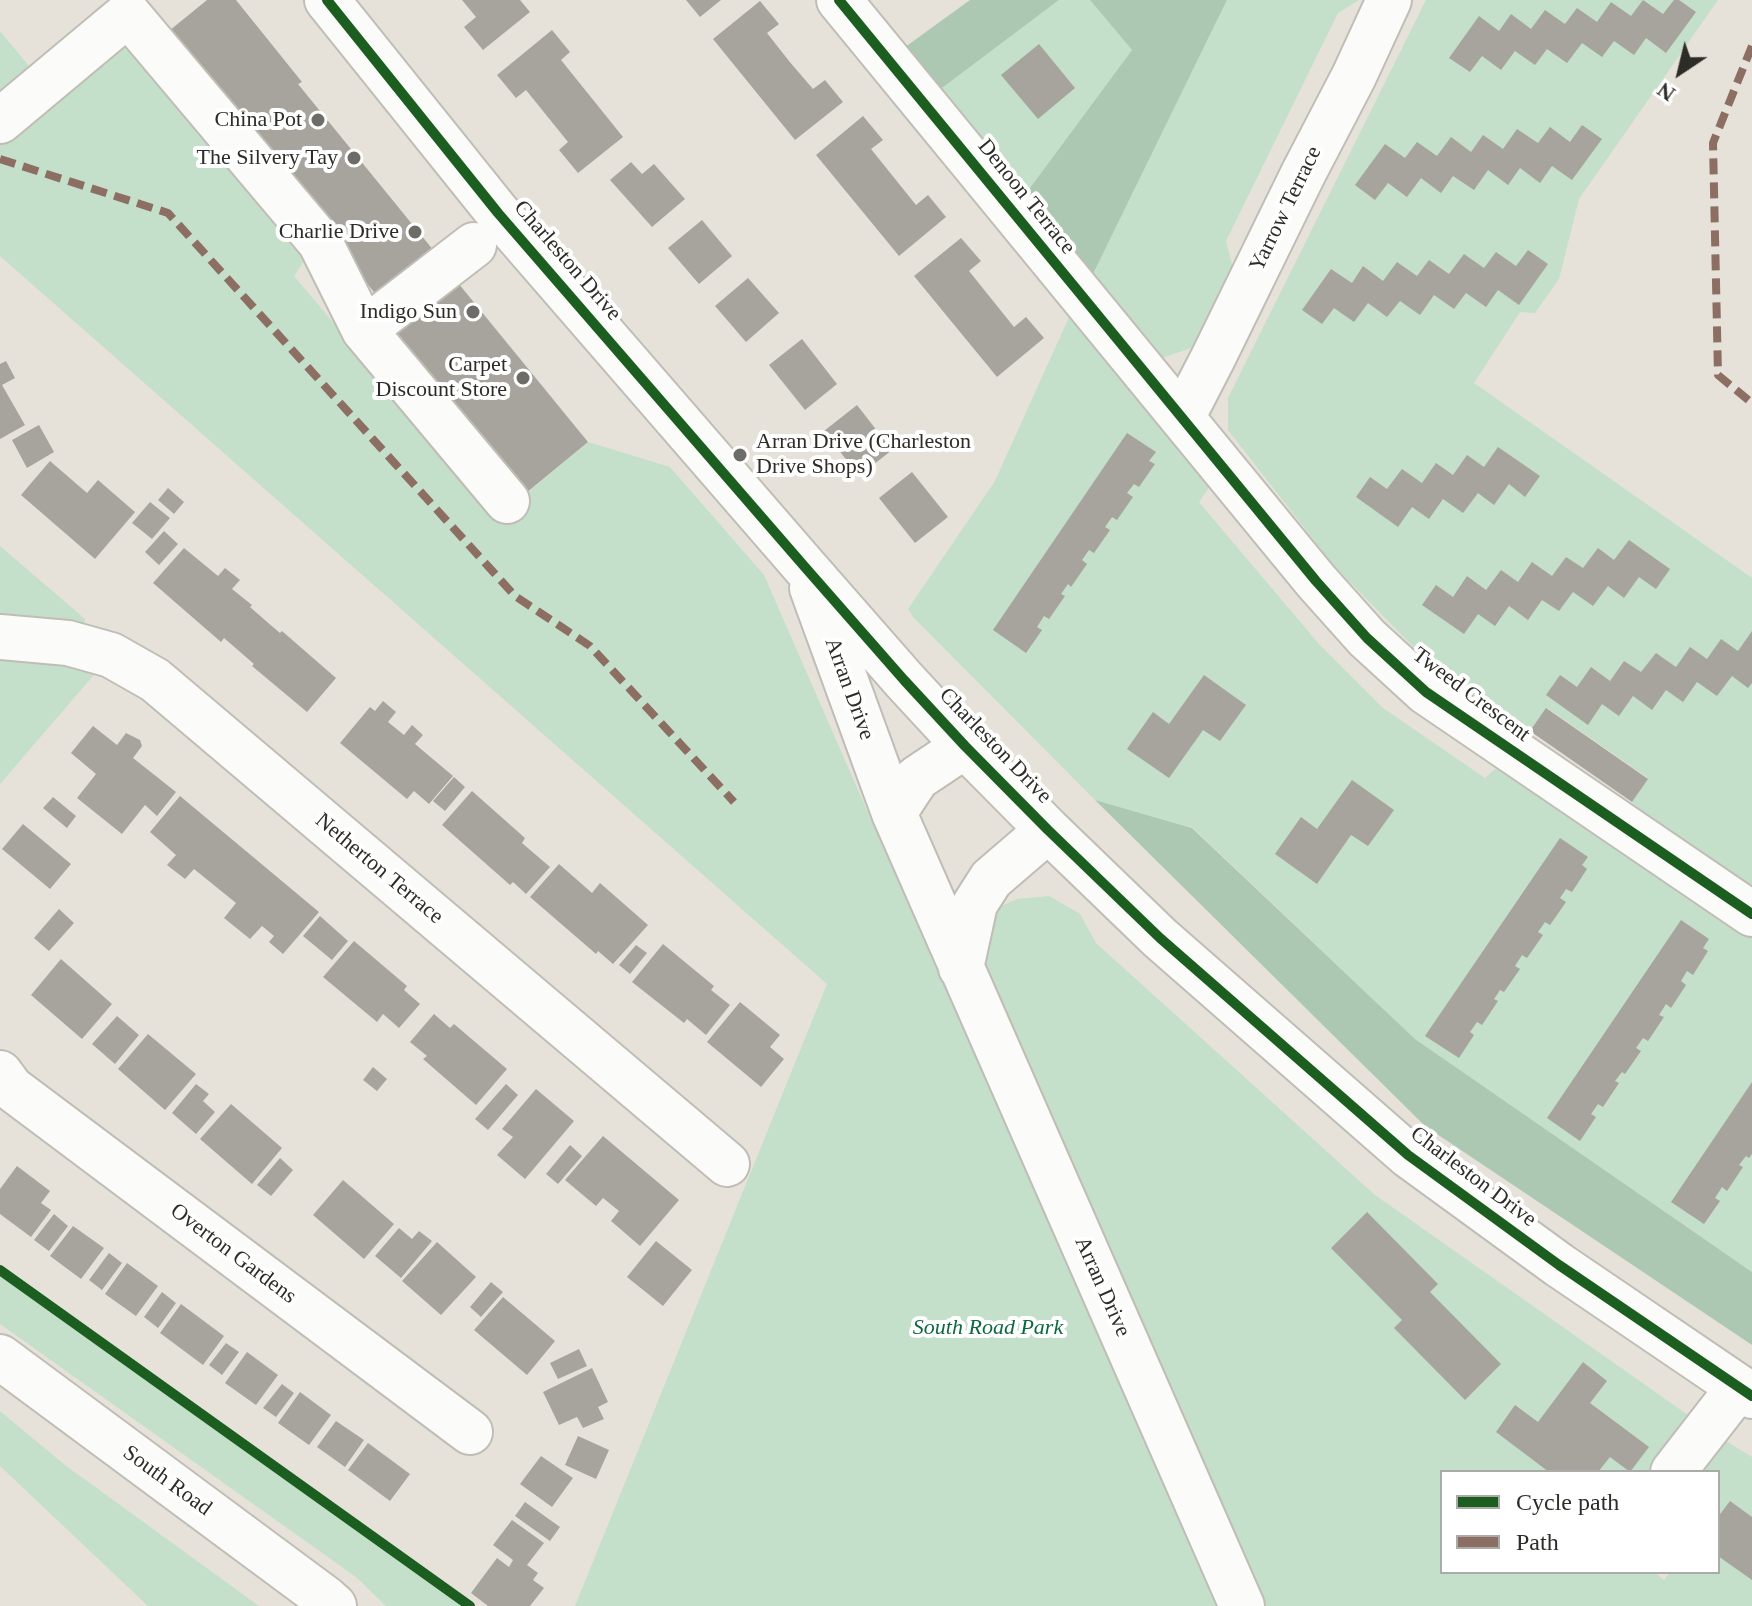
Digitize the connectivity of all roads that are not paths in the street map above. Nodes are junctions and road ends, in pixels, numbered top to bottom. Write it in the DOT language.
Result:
graph roads {
  1 [pos="327,0"];
  2 [pos="839,0"];
  3 [pos="1389,0"];
  4 [pos="0,121"];
  5 [pos="474,245"];
  6 [pos="364,330"];
  7 [pos="1182,418"];
  8 [pos="507,501"];
  9 [pos="804,566"];
  10 [pos="0,637"];
  11 [pos="965,746"];
  12 [pos="894,813"];
  13 [pos="1048,830"];
  14 [pos="1752,914"];
  15 [pos="961,968"];
  16 [pos="0,1073"];
  17 [pos="727,1164"];
  18 [pos="0,1357"];
  19 [pos="1746,1391"];
  20 [pos="470,1432"];
  21 [pos="1675,1470"];
  22 [pos="334,1606"];
  23 [pos="1242,1606"];
  1 -- 9 [label="street, Charleston Drive"];
  2 -- 7 [label="street, Denoon Terrace"];
  3 -- 7 [label="street, Yarrow Terrace"];
  4 -- 6 [label="street"];
  5 -- 6 [label="street"];
  6 -- 8 [label="street"];
  7 -- 14 [label="street, Tweed Crescent"];
  9 -- 11 [label="street, Charleston Drive"];
  9 -- 12 [label="street, Arran Drive"];
  10 -- 17 [label="street, Netherton Terrace"];
  11 -- 12 [label="street"];
  11 -- 13 [label="street, Charleston Drive"];
  12 -- 15 [label="street, Arran Drive"];
  13 -- 15 [label="street"];
  13 -- 19 [label="street, Charleston Drive"];
  15 -- 23 [label="street, Arran Drive"];
  16 -- 20 [label="street, Overton Gardens"];
  18 -- 22 [label="street, South Road"];
  19 -- 21 [label="street"];
}
